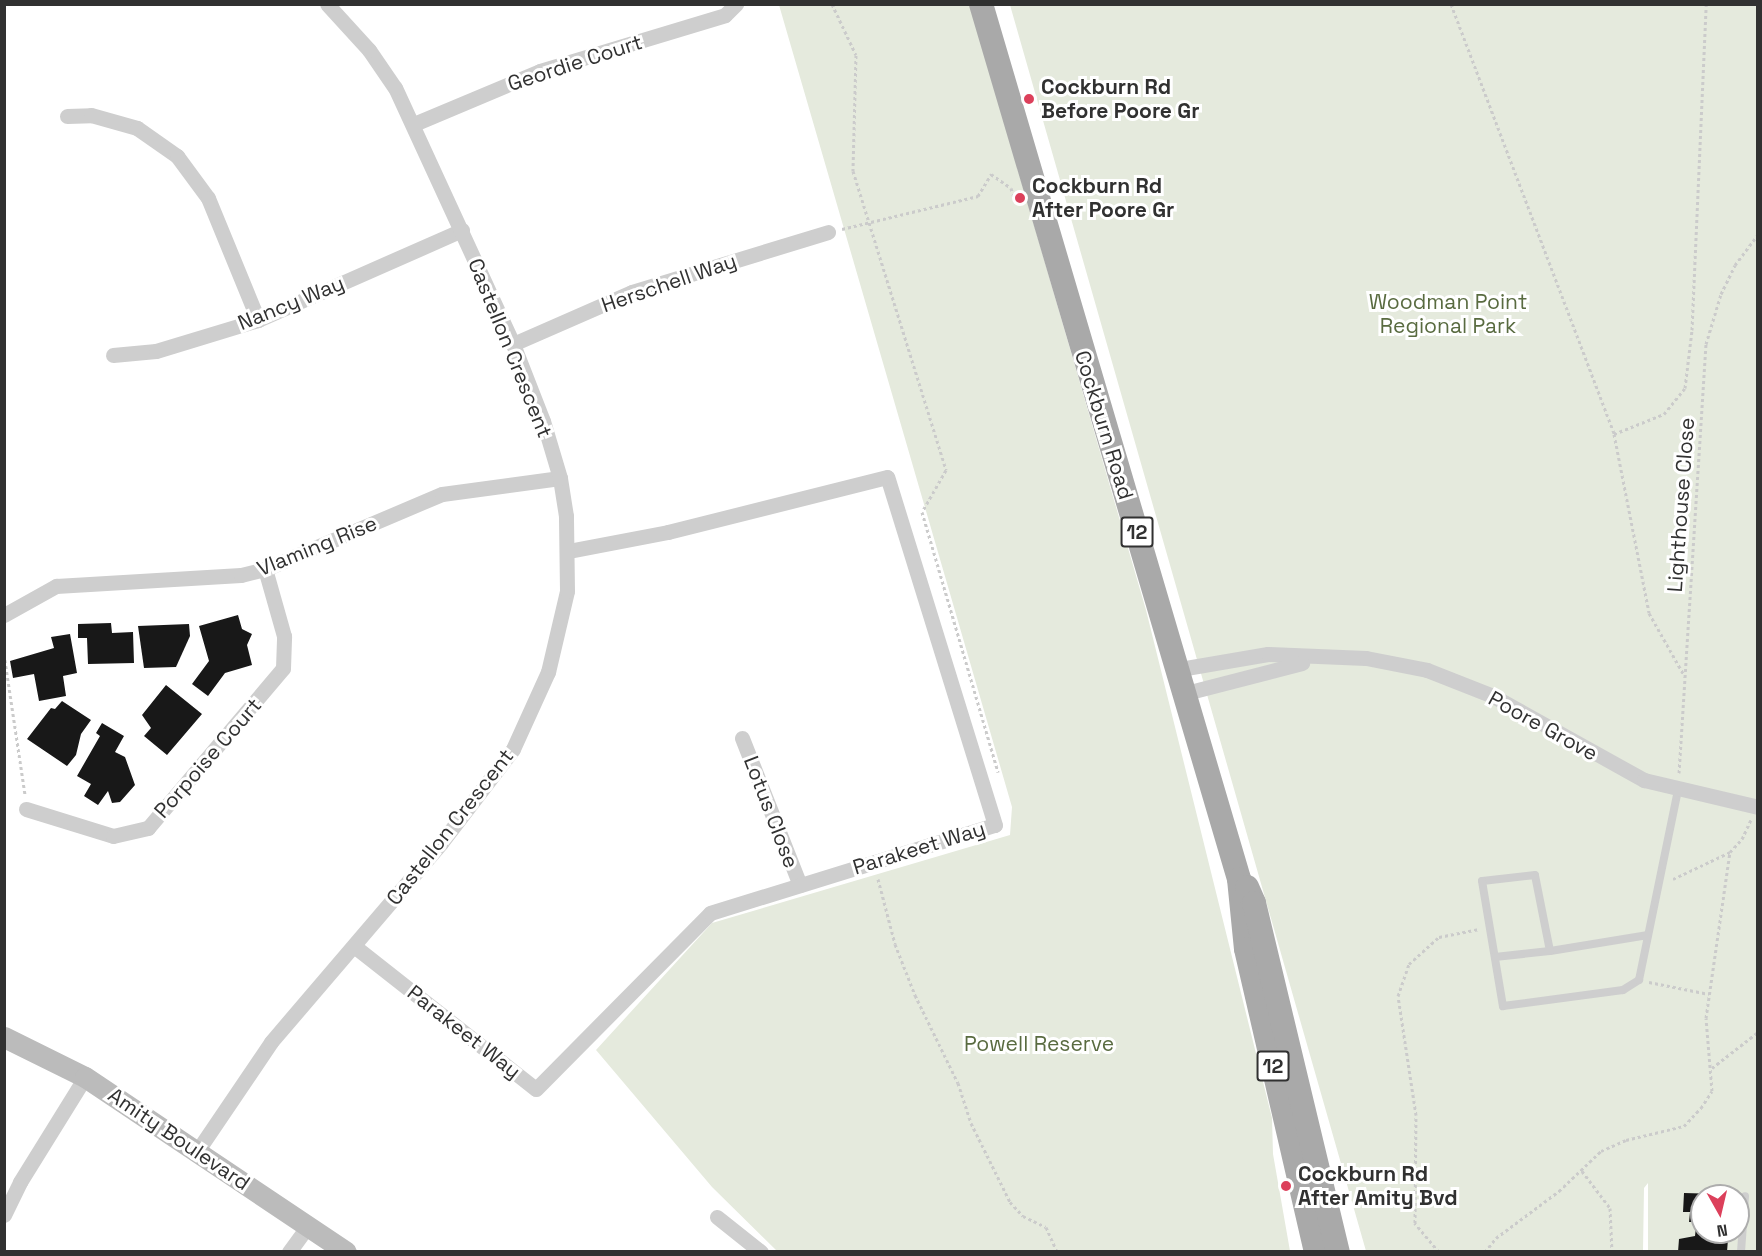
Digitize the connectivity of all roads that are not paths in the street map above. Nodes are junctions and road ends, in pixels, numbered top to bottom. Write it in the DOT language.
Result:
graph roads {
  1 [pos="327,4"];
  2 [pos="736,4"];
  3 [pos="981,4"];
  4 [pos="67,117"];
  5 [pos="414,124"];
  6 [pos="462,230"];
  7 [pos="828,232"];
  8 [pos="258,320"];
  9 [pos="513,344"];
  10 [pos="113,355"];
  11 [pos="560,478"];
  12 [pos="568,551"];
  13 [pos="265,569"];
  14 [pos="4,615"];
  15 [pos="1326,658"];
  16 [pos="1180,669"];
  17 [pos="1186,693"];
  18 [pos="742,738"];
  19 [pos="1678,790"];
  20 [pos="1756,807"];
  21 [pos="26,809"];
  22 [pos="1239,879"];
  23 [pos="800,885"];
  24 [pos="1648,935"];
  25 [pos="354,946"];
  26 [pos="1550,951"];
  27 [pos="1495,957"];
  28 [pos="4,1037"];
  29 [pos="85,1077"];
  30 [pos="198,1150"];
  31 [pos="4,1215"];
  32 [pos="717,1217"];
  33 [pos="308,1226"];
  34 [pos="290,1251"];
  35 [pos="346,1251"];
  36 [pos="761,1251"];
  37 [pos="1316,1251"];
  38 [pos="1338,1251"];
  1 -- 5 [label="street, Castellon Crescent"];
  2 -- 5 [label="street, Geordie Court"];
  3 -- 16 [label="main road, Cockburn Road / 12"];
  4 -- 8 [label="street"];
  5 -- 6 [label="street, Castellon Crescent"];
  6 -- 8 [label="street, Nancy Way"];
  6 -- 9 [label="street, Castellon Crescent"];
  7 -- 9 [label="street, Herschell Way"];
  8 -- 10 [label="street, Nancy Way"];
  9 -- 11 [label="street, Castellon Crescent"];
  11 -- 12 [label="street, Castellon Crescent"];
  11 -- 13 [label="street, Vlaming Rise"];
  12 -- 23 [label="street, Parakeet Way"];
  12 -- 25 [label="street, Castellon Crescent"];
  13 -- 14 [label="street, Vlaming Rise"];
  13 -- 21 [label="street, Porpoise Court"];
  15 -- 16 [label="street, Poore Grove"];
  15 -- 17 [label="street, Poore Grove"];
  15 -- 19 [label="street, Poore Grove"];
  16 -- 17 [label="main road, Cockburn Road / 12"];
  17 -- 22 [label="main road, Cockburn Road / 12"];
  18 -- 23 [label="street, Lotus Close"];
  19 -- 20 [label="street, Poore Grove"];
  19 -- 24 [label="lane"];
  22 -- 37 [label="main road, Cockburn Road / 12"];
  22 -- 38 [label="main road, Cockburn Road / 12"];
  23 -- 25 [label="street, Parakeet Way"];
  24 -- 26 [label="lane"];
  24 -- 27 [label="lane"];
  25 -- 30 [label="street, Castellon Crescent"];
  26 -- 27 [label="lane"];
  26 -- 27 [label="lane"];
  28 -- 29 [label="street, Amity Boulevard"];
  29 -- 30 [label="street, Amity Boulevard"];
  29 -- 31 [label="street"];
  30 -- 33 [label="street, Amity Boulevard"];
  32 -- 36 [label="street"];
  33 -- 34 [label="street"];
  33 -- 35 [label="street, Amity Boulevard"];
}
